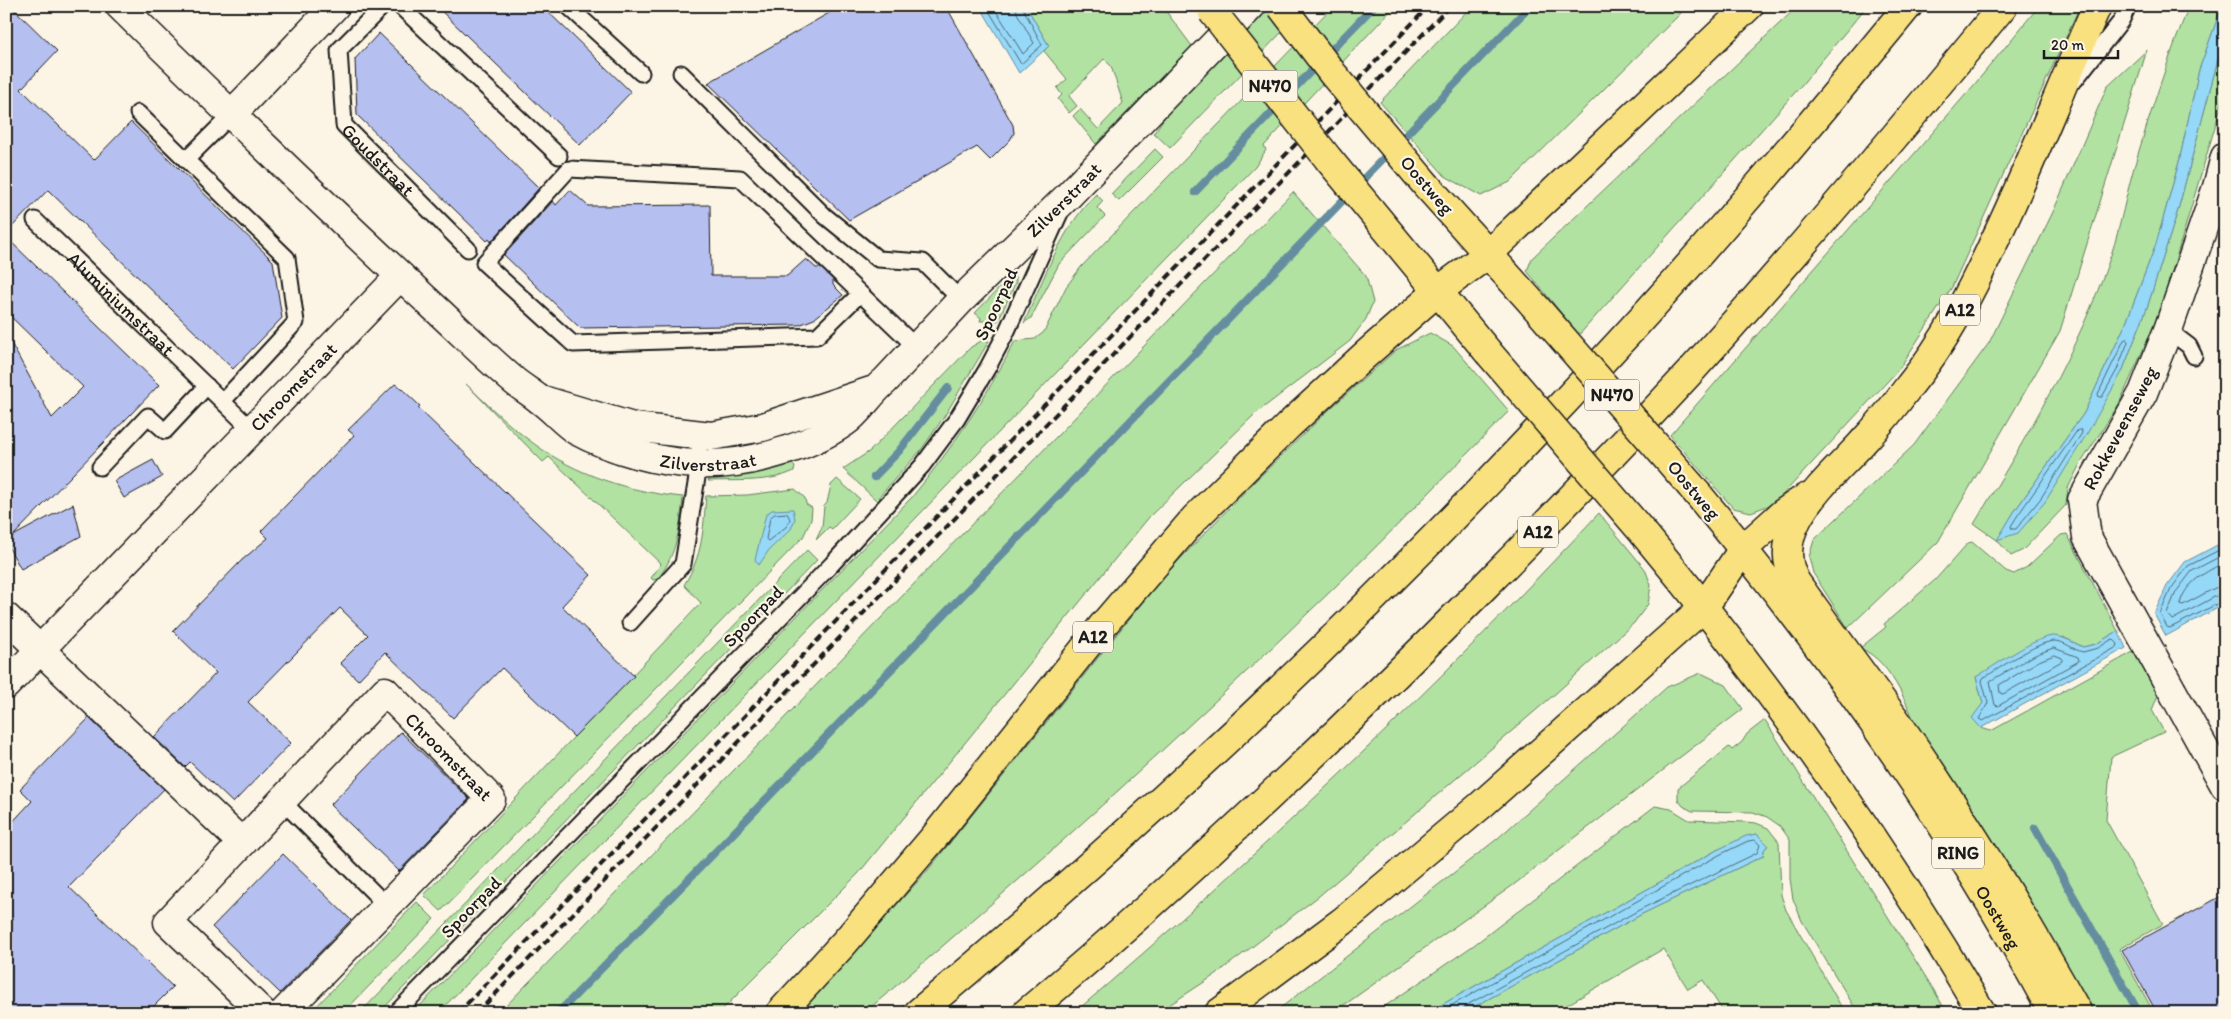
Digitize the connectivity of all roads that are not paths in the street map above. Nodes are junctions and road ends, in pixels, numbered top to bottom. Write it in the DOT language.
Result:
graph roads {
  1 [pos="120,6"];
  2 [pos="335,6"];
  3 [pos="383,6"];
  4 [pos="400,6"];
  5 [pos="568,6"];
  6 [pos="1251,6"];
  7 [pos="1281,6"];
  8 [pos="1749,6"];
  9 [pos="1908,6"];
  10 [pos="2003,6"];
  11 [pos="2097,6"];
  12 [pos="2128,6"];
  13 [pos="1211,8"];
  14 [pos="641,73"];
  15 [pos="681,73"];
  16 [pos="2053,107"];
  17 [pos="138,113"];
  18 [pos="231,115"];
  19 [pos="559,156"];
  20 [pos="2225,157"];
  21 [pos="186,160"];
  22 [pos="1068,196"];
  23 [pos="35,220"];
  24 [pos="468,249"];
  25 [pos="1488,254"];
  26 [pos="400,276"];
  27 [pos="1438,291"];
  28 [pos="860,294"];
  29 [pos="961,300"];
  30 [pos="2168,330"];
  31 [pos="917,348"];
  32 [pos="2194,356"];
  33 [pos="207,386"];
  34 [pos="873,390"];
  35 [pos="540,399"];
  36 [pos="223,401"];
  37 [pos="252,430"];
  38 [pos="699,435"];
  39 [pos="699,465"];
  40 [pos="100,467"];
  41 [pos="1822,486"];
  42 [pos="1743,549"];
  43 [pos="1704,607"];
  44 [pos="6,617"];
  45 [pos="630,623"];
  46 [pos="40,650"];
  47 [pos="6,685"];
  48 [pos="2225,786"];
  49 [pos="282,801"];
  50 [pos="242,843"];
  51 [pos="386,906"];
  52 [pos="262,1013"];
  53 [pos="283,1013"];
  54 [pos="396,1013"];
  55 [pos="780,1013"];
  56 [pos="918,1013"];
  57 [pos="1026,1013"];
  58 [pos="1219,1013"];
  59 [pos="1982,1013"];
  60 [pos="2054,1013"];
  61 [pos="2078,1013"];
  1 -- 18 [label="street"];
  2 -- 18 [label="street"];
  3 -- 24 [label="lane, Goudstraat"];
  4 -- 19 [label="lane"];
  5 -- 14 [label="lane"];
  6 -- 22 [label="street, Zilverstraat"];
  7 -- 25 [label="main road, Oostweg / N470, bridge"];
  8 -- 25 [label="main road, A12"];
  9 -- 56 [label="main road"];
  10 -- 57 [label="main road, A12"];
  11 -- 16 [label="main road, A12"];
  12 -- 16 [label="lane, A12"];
  13 -- 27 [label="main road, N470, bridge"];
  15 -- 29 [label="lane"];
  16 -- 41 [label="main road, A12"];
  17 -- 21 [label="lane"];
  18 -- 21 [label="lane"];
  18 -- 26 [label="street"];
  20 -- 30 [label="street, Rokkeveenseweg"];
  21 -- 36 [label="lane"];
  22 -- 29 [label="street, Zilverstraat"];
  22 -- 54 [label="lane, Spoorpad"];
  23 -- 33 [label="lane, Aluminiumstraat"];
  25 -- 27 [label="main road, A12"];
  25 -- 42 [label="main road, Oostweg / N470, bridge"];
  26 -- 35 [label="street, Zilverstraat"];
  26 -- 37 [label="street, Chroomstraat"];
  27 -- 43 [label="main road, N470, bridge"];
  27 -- 55 [label="main road, A12"];
  28 -- 28 [label="lane"];
  28 -- 31 [label="lane"];
  29 -- 31 [label="street, Zilverstraat"];
  30 -- 32 [label="lane"];
  30 -- 48 [label="street, Rokkeveenseweg"];
  31 -- 34 [label="street, Zilverstraat"];
  33 -- 36 [label="lane, Aluminiumstraat"];
  33 -- 40 [label="lane"];
  34 -- 38 [label="street, Zilverstraat"];
  34 -- 39 [label="street, Zilverstraat"];
  35 -- 38 [label="street, Zilverstraat"];
  35 -- 39 [label="street, Zilverstraat"];
  36 -- 37 [label="lane, Aluminiumstraat"];
  37 -- 46 [label="street, Chroomstraat"];
  38 -- 39 [label="lane"];
  39 -- 45 [label="lane"];
  41 -- 42 [label="main road, A12"];
  41 -- 61 [label="main road"];
  42 -- 43 [label="main road, A12"];
  42 -- 60 [label="main road, Oostweg / RING"];
  43 -- 58 [label="main road, A12"];
  43 -- 59 [label="main road"];
  44 -- 46 [label="street"];
  46 -- 47 [label="street, Chroomstraat"];
  46 -- 50 [label="street"];
  49 -- 50 [label="street, Chroomstraat"];
  49 -- 51 [label="lane"];
  49 -- 51 [label="street, Chroomstraat"];
  50 -- 52 [label="street, Chroomstraat"];
  51 -- 53 [label="street, Chroomstraat"];
}
